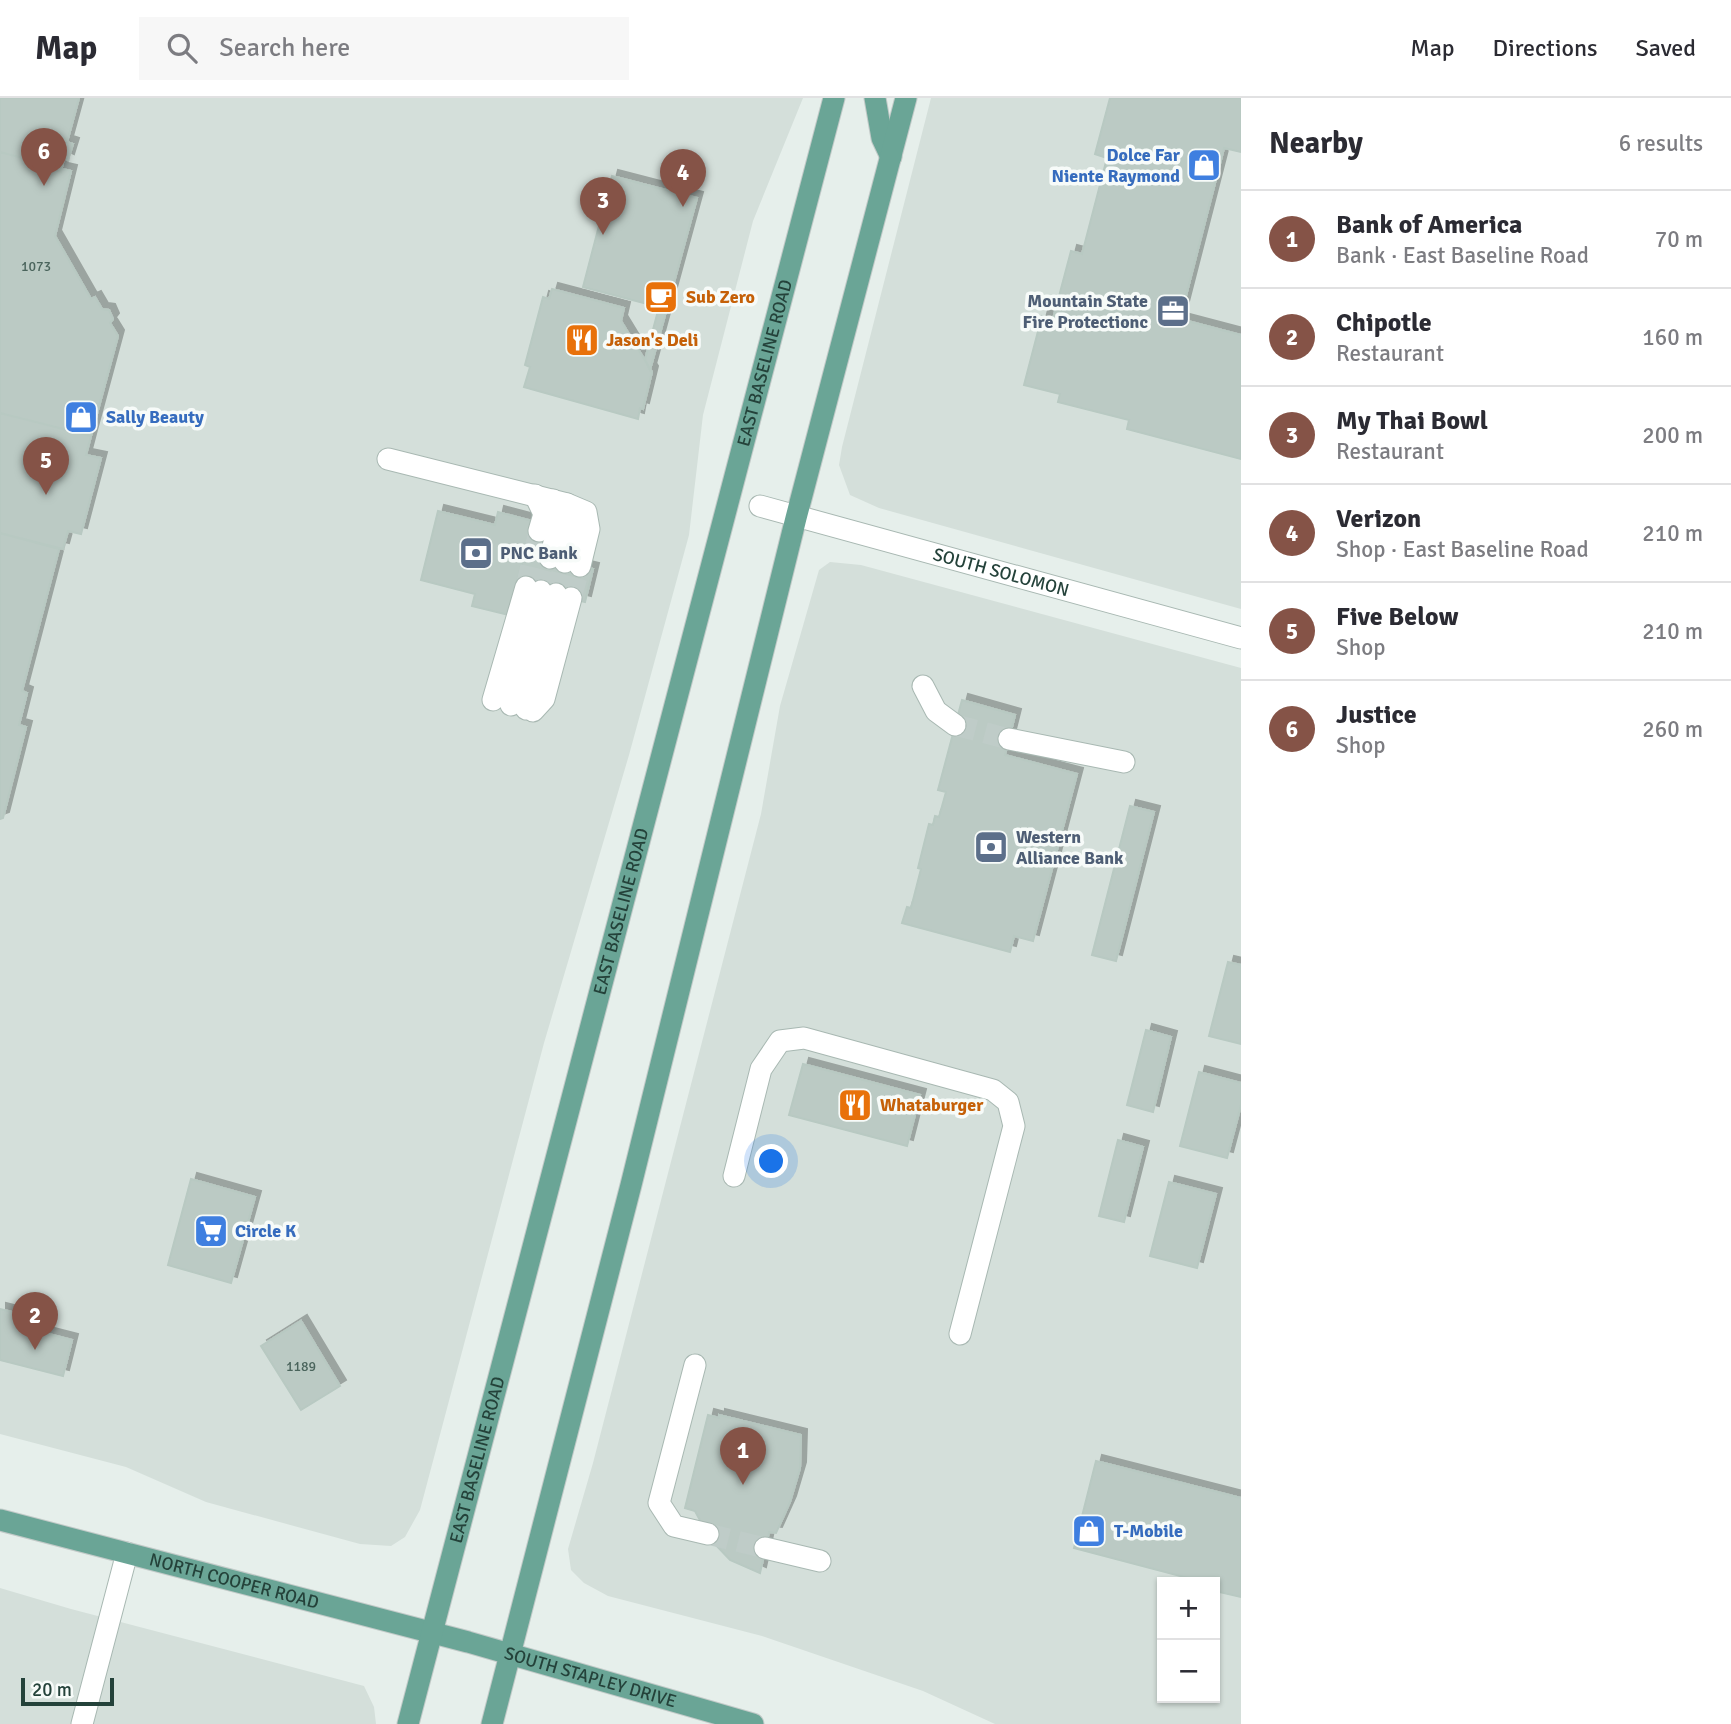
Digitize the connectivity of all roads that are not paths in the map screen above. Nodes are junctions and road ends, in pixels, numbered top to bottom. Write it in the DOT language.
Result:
graph roads {
  1 [pos="834,98"];
  2 [pos="875,98"];
  3 [pos="906,98"];
  4 [pos="891,157"];
  5 [pos="388,459"];
  6 [pos="552,500"];
  7 [pos="760,506"];
  8 [pos="796,518"];
  9 [pos="539,531"];
  10 [pos="549,593"];
  11 [pos="1241,638"];
  12 [pos="923,686"];
  13 [pos="956,725"];
  14 [pos="1009,739"];
  15 [pos="1124,762"];
  16 [pos="734,1176"];
  17 [pos="960,1334"];
  18 [pos="695,1365"];
  19 [pos="0,1520"];
  20 [pos="708,1534"];
  21 [pos="765,1548"];
  22 [pos="127,1553"];
  23 [pos="820,1561"];
  24 [pos="432,1632"];
  25 [pos="468,1642"];
  26 [pos="510,1655"];
  27 [pos="83,1724"];
  28 [pos="408,1724"];
  29 [pos="492,1724"];
  30 [pos="753,1724"];
  1 -- 24 [label="main road, EAST BASELINE ROAD"];
  2 -- 4 [label="main road"];
  3 -- 4 [label="main road"];
  4 -- 8 [label="main road"];
  5 -- 6 [label="street"];
  6 -- 6 [label="street"];
  6 -- 9 [label="street"];
  7 -- 8 [label="street, SOUTH SOLOMON"];
  8 -- 11 [label="street, SOUTH SOLOMON"];
  8 -- 26 [label="main road"];
  10 -- 10 [label="street"];
  12 -- 13 [label="street"];
  14 -- 15 [label="street"];
  16 -- 17 [label="street"];
  18 -- 20 [label="street"];
  19 -- 22 [label="main road, NORTH COOPER ROAD"];
  21 -- 23 [label="street"];
  22 -- 24 [label="main road, NORTH COOPER ROAD"];
  22 -- 27 [label="street"];
  24 -- 25 [label="main road, NORTH COOPER ROAD"];
  24 -- 28 [label="main road, EAST BASELINE ROAD"];
  25 -- 26 [label="main road, SOUTH STAPLEY DRIVE"];
  26 -- 29 [label="main road"];
  26 -- 30 [label="main road, SOUTH STAPLEY DRIVE"];
}
